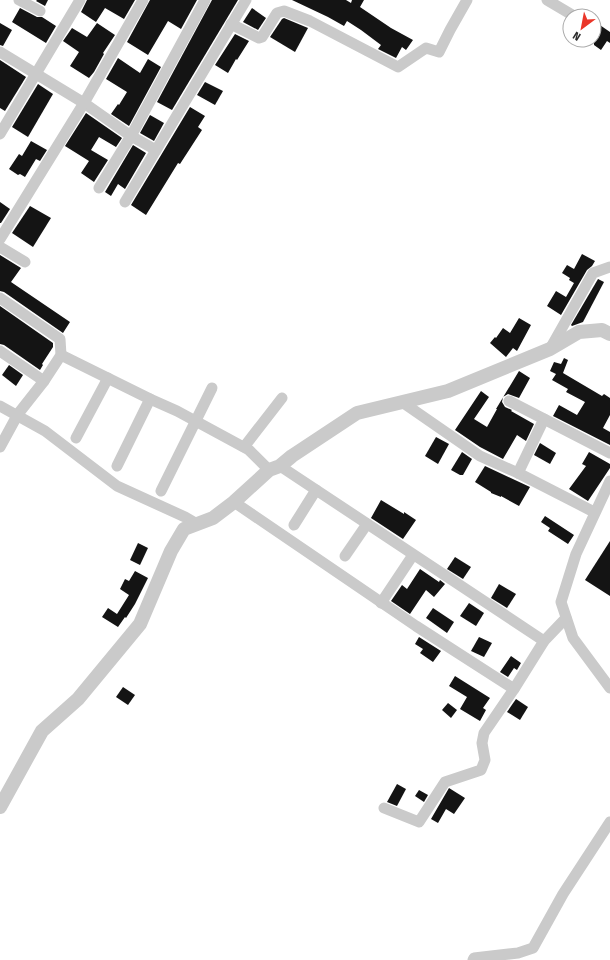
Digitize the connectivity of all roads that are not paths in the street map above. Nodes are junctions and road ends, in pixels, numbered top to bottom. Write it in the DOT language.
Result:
graph roads {
  1 [pos="19,0"];
  2 [pos="80,0"];
  3 [pos="143,0"];
  4 [pos="206,0"];
  5 [pos="246,0"];
  6 [pos="467,0"];
  7 [pos="547,0"];
  8 [pos="562,9"];
  9 [pos="40,11"];
  10 [pos="231,24"];
  11 [pos="0,52"];
  12 [pos="36,74"];
  13 [pos="84,103"];
  14 [pos="0,134"];
  15 [pos="130,136"];
  16 [pos="156,150"];
  17 [pos="99,188"];
  18 [pos="125,202"];
  19 [pos="0,239"];
  20 [pos="0,247"];
  21 [pos="25,262"];
  22 [pos="610,267"];
  23 [pos="0,298"];
  24 [pos="610,334"];
  25 [pos="550,349"];
  26 [pos="0,351"];
  27 [pos="62,355"];
  28 [pos="108,378"];
  29 [pos="44,380"];
  30 [pos="212,388"];
  31 [pos="282,398"];
  32 [pos="150,399"];
  33 [pos="509,401"];
  34 [pos="402,402"];
  35 [pos="0,406"];
  36 [pos="18,414"];
  37 [pos="544,420"];
  38 [pos="196,421"];
  39 [pos="76,438"];
  40 [pos="0,447"];
  41 [pos="244,447"];
  42 [pos="610,453"];
  43 [pos="117,466"];
  44 [pos="274,468"];
  45 [pos="518,473"];
  46 [pos="610,481"];
  47 [pos="316,490"];
  48 [pos="161,491"];
  49 [pos="234,502"];
  50 [pos="594,512"];
  51 [pos="197,524"];
  52 [pos="367,524"];
  53 [pos="294,525"];
  54 [pos="413,555"];
  55 [pos="345,556"];
  56 [pos="381,602"];
  57 [pos="566,618"];
  58 [pos="544,642"];
  59 [pos="610,688"];
  60 [pos="514,689"];
  61 [pos="0,807"];
  62 [pos="384,808"];
  63 [pos="610,822"];
  64 [pos="473,960"];
  1 -- 9 [label="street"];
  2 -- 12 [label="street"];
  3 -- 13 [label="street"];
  4 -- 15 [label="street"];
  5 -- 10 [label="street"];
  6 -- 10 [label="street"];
  7 -- 8 [label="street"];
  10 -- 16 [label="street"];
  11 -- 12 [label="street"];
  12 -- 13 [label="street"];
  12 -- 14 [label="street"];
  13 -- 15 [label="street"];
  13 -- 19 [label="street"];
  15 -- 16 [label="street"];
  15 -- 17 [label="street"];
  16 -- 18 [label="street"];
  20 -- 21 [label="street"];
  22 -- 25 [label="street"];
  23 -- 27 [label="street"];
  24 -- 25 [label="street"];
  25 -- 34 [label="street"];
  26 -- 29 [label="street"];
  27 -- 28 [label="street"];
  27 -- 29 [label="street"];
  28 -- 32 [label="street"];
  28 -- 39 [label="street"];
  29 -- 36 [label="street"];
  30 -- 38 [label="street"];
  31 -- 41 [label="street"];
  32 -- 38 [label="street"];
  32 -- 43 [label="street"];
  33 -- 37 [label="street"];
  34 -- 44 [label="street"];
  34 -- 45 [label="street"];
  35 -- 36 [label="street"];
  36 -- 40 [label="street"];
  36 -- 51 [label="street"];
  37 -- 42 [label="street"];
  37 -- 45 [label="street"];
  38 -- 41 [label="street"];
  38 -- 48 [label="street"];
  41 -- 44 [label="street"];
  44 -- 47 [label="street"];
  44 -- 49 [label="street"];
  45 -- 50 [label="street"];
  46 -- 50 [label="street"];
  47 -- 52 [label="street"];
  47 -- 53 [label="street"];
  49 -- 51 [label="street"];
  49 -- 56 [label="street"];
  50 -- 57 [label="street"];
  51 -- 61 [label="street"];
  52 -- 54 [label="street"];
  52 -- 55 [label="street"];
  54 -- 56 [label="street"];
  54 -- 58 [label="street"];
  56 -- 60 [label="street"];
  57 -- 58 [label="street"];
  57 -- 59 [label="street"];
  58 -- 60 [label="street"];
  60 -- 62 [label="street"];
  63 -- 64 [label="street"];
}
